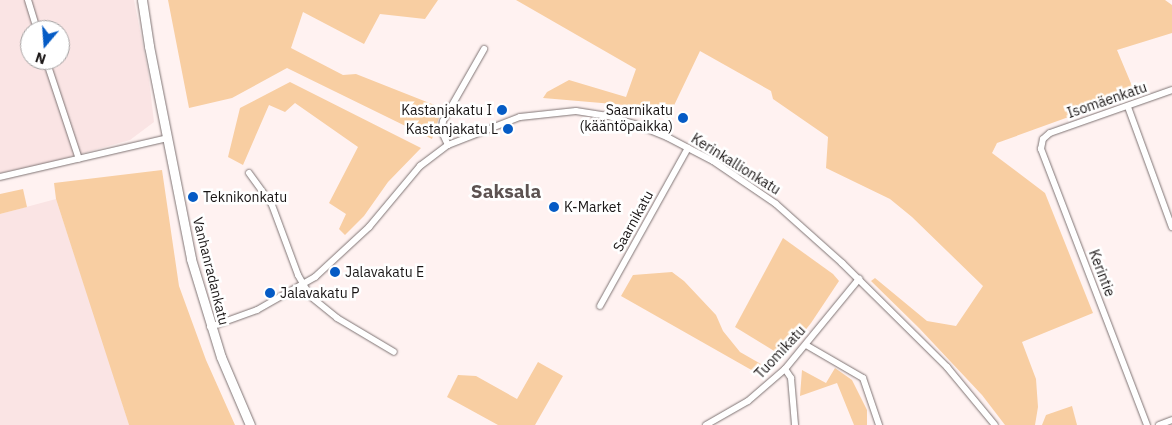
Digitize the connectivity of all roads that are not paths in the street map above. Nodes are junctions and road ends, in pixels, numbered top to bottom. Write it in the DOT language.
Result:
graph roads {
  1 [pos="28,0"];
  2 [pos="142,0"];
  3 [pos="34,20"];
  4 [pos="484,49"];
  5 [pos="49,70"];
  6 [pos="1172,90"];
  7 [pos="1128,107"];
  8 [pos="1050,133"];
  9 [pos="167,138"];
  10 [pos="448,145"];
  11 [pos="688,148"];
  12 [pos="79,159"];
  13 [pos="249,173"];
  14 [pos="0,177"];
  15 [pos="1172,226"];
  16 [pos="858,279"];
  17 [pos="303,285"];
  18 [pos="600,306"];
  19 [pos="210,327"];
  20 [pos="806,345"];
  21 [pos="394,352"];
  22 [pos="785,369"];
  23 [pos="1172,420"];
  24 [pos="250,425"];
  25 [pos="706,425"];
  26 [pos="795,425"];
  27 [pos="879,425"];
  28 [pos="995,425"];
  29 [pos="1147,425"];
  30 [pos="1159,425"];
  1 -- 3 [label="street"];
  2 -- 9 [label="street, Vanhanradankatu"];
  4 -- 10 [label="street"];
  5 -- 12 [label="street"];
  6 -- 7 [label="street, Isomäenkatu"];
  7 -- 8 [label="street, Isomäenkatu"];
  7 -- 15 [label="street"];
  8 -- 29 [label="street, Kerintie"];
  9 -- 12 [label="street"];
  9 -- 19 [label="street, Vanhanradankatu"];
  10 -- 11 [label="street, Kerinkallionkatu"];
  10 -- 17 [label="street, Kerinkallionkatu"];
  11 -- 16 [label="street, Kerinkallionkatu"];
  11 -- 18 [label="street, Saarnikatu"];
  12 -- 14 [label="street"];
  13 -- 17 [label="street"];
  16 -- 20 [label="street, Tuomikatu"];
  16 -- 28 [label="street, Kerinkallionkatu"];
  17 -- 19 [label="street, Kerinkallionkatu"];
  17 -- 21 [label="street"];
  19 -- 24 [label="street, Vanhanradankatu"];
  20 -- 22 [label="street, Tuomikatu"];
  20 -- 27 [label="street"];
  22 -- 25 [label="street, Tuomikatu"];
  22 -- 26 [label="street"];
  23 -- 30 [label="street"];
}
